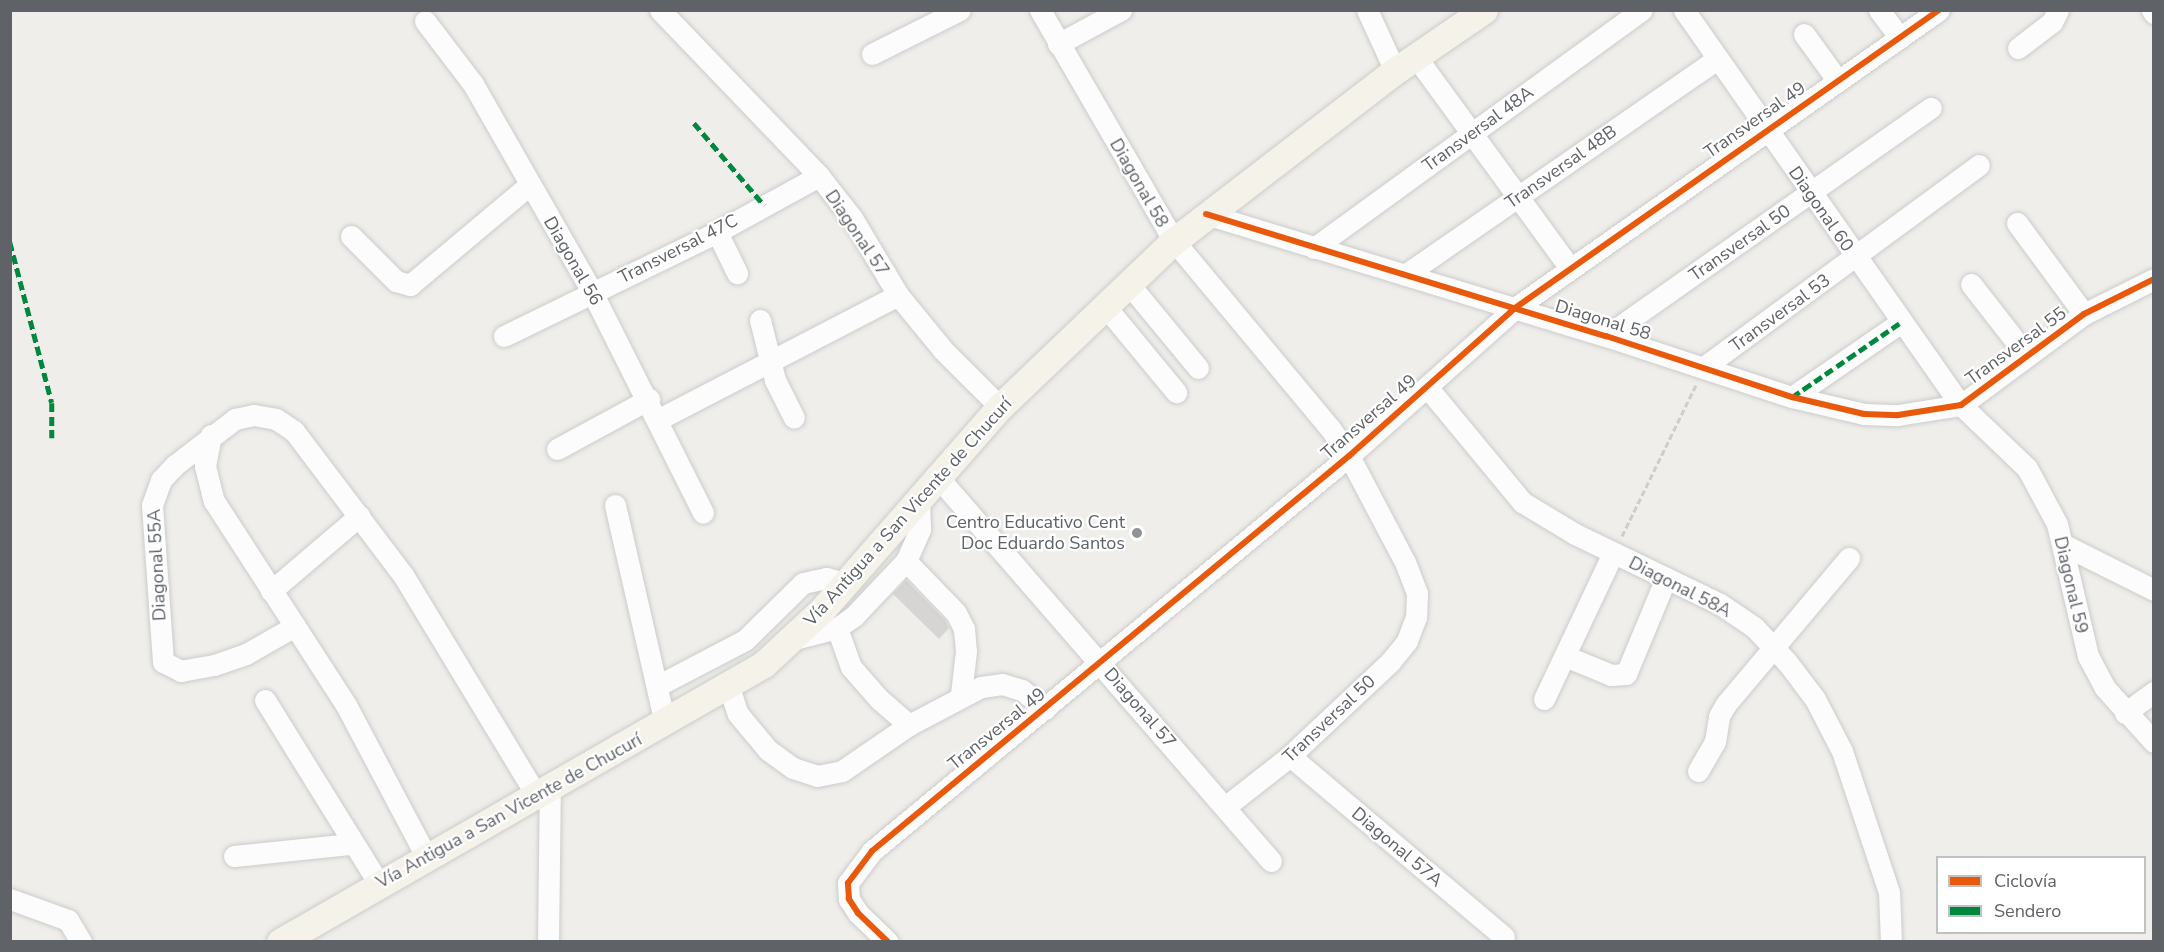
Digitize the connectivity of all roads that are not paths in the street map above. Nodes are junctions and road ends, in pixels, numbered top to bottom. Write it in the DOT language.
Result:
graph roads {
  1 [pos="660,10"];
  2 [pos="960,10"];
  3 [pos="1040,10"];
  4 [pos="1121,10"];
  5 [pos="1366,10"];
  6 [pos="1642,10"];
  7 [pos="1684,10"];
  8 [pos="1879,10"];
  9 [pos="1940,10"];
  10 [pos="2058,10"];
  11 [pos="1483,11"];
  12 [pos="425,21"];
  13 [pos="1804,34"];
  14 [pos="1900,38"];
  15 [pos="1058,44"];
  16 [pos="2018,48"];
  17 [pos="872,54"];
  18 [pos="1717,59"];
  19 [pos="1406,64"];
  20 [pos="1838,81"];
  21 [pos="1931,108"];
  22 [pos="1766,130"];
  23 [pos="1473,133"];
  24 [pos="1979,165"];
  25 [pos="819,176"];
  26 [pos="528,186"];
  27 [pos="1811,193"];
  28 [pos="1519,196"];
  29 [pos="1206,214"];
  30 [pos="2017,223"];
  31 [pos="717,232"];
  32 [pos="351,236"];
  33 [pos="1174,242"];
  34 [pos="1314,248"];
  35 [pos="1856,259"];
  36 [pos="1569,267"];
  37 [pos="737,273"];
  38 [pos="1405,275"];
  39 [pos="2154,279"];
  40 [pos="1128,283"];
  41 [pos="1971,284"];
  42 [pos="592,292"];
  43 [pos="898,295"];
  44 [pos="1105,306"];
  45 [pos="1515,308"];
  46 [pos="2084,314"];
  47 [pos="760,320"];
  48 [pos="1901,322"];
  49 [pos="504,336"];
  50 [pos="1606,336"];
  51 [pos="2027,356"];
  52 [pos="772,358"];
  53 [pos="1198,368"];
  54 [pos="1704,368"];
  55 [pos="1427,387"];
  56 [pos="1176,392"];
  57 [pos="1792,397"];
  58 [pos="649,399"];
  59 [pos="1961,405"];
  60 [pos="1000,407"];
  61 [pos="659,418"];
  62 [pos="794,418"];
  63 [pos="211,435"];
  64 [pos="557,449"];
  65 [pos="1349,456"];
  66 [pos="928,485"];
  67 [pos="615,506"];
  68 [pos="703,513"];
  69 [pos="359,516"];
  70 [pos="2064,545"];
  71 [pos="1613,553"];
  72 [pos="1849,558"];
  73 [pos="906,561"];
  74 [pos="1665,578"];
  75 [pos="845,583"];
  76 [pos="2154,590"];
  77 [pos="271,591"];
  78 [pos="1416,617"];
  79 [pos="295,626"];
  80 [pos="837,628"];
  81 [pos="794,639"];
  82 [pos="1776,649"];
  83 [pos="1565,656"];
  84 [pos="1101,663"];
  85 [pos="657,686"];
  86 [pos="729,687"];
  87 [pos="2154,692"];
  88 [pos="961,694"];
  89 [pos="1544,699"];
  90 [pos="265,700"];
  91 [pos="1045,709"];
  92 [pos="2125,713"];
  93 [pos="664,723"];
  94 [pos="909,725"];
  95 [pos="2154,742"];
  96 [pos="1290,756"];
  97 [pos="1698,771"];
  98 [pos="542,788"];
  99 [pos="1225,807"];
  100 [pos="351,844"];
  101 [pos="234,856"];
  102 [pos="426,856"];
  103 [pos="1271,861"];
  104 [pos="379,884"];
  105 [pos="10,899"];
  106 [pos="1504,937"];
  107 [pos="81,942"];
  108 [pos="280,942"];
  109 [pos="548,942"];
  110 [pos="888,942"];
  111 [pos="1891,942"];
  1 -- 25 [label="street, Diagonal 57"];
  2 -- 17 [label="street"];
  3 -- 15 [label="street, Diagonal 58"];
  4 -- 15 [label="street"];
  5 -- 19 [label="street"];
  6 -- 23 [label="street, Transversal 48A"];
  7 -- 18 [label="street, Diagonal 60"];
  8 -- 14 [label="street"];
  9 -- 14 [label="street, Transversal 49"];
  10 -- 16 [label="street"];
  11 -- 19 [label="main road, Vía Antigua a San Vicente de Chucurí"];
  12 -- 26 [label="street, Diagonal 56"];
  13 -- 20 [label="street"];
  14 -- 20 [label="street, Transversal 49"];
  15 -- 33 [label="street, Diagonal 58"];
  18 -- 22 [label="street, Diagonal 60"];
  18 -- 28 [label="street, Transversal 48B"];
  19 -- 23 [label="street"];
  19 -- 29 [label="main road, Vía Antigua a San Vicente de Chucurí"];
  20 -- 22 [label="street, Transversal 49"];
  21 -- 27 [label="street, Transversal 50"];
  22 -- 27 [label="street, Diagonal 60"];
  22 -- 36 [label="street, Transversal 49"];
  23 -- 28 [label="street"];
  23 -- 34 [label="street, Transversal 48A"];
  24 -- 35 [label="street"];
  25 -- 31 [label="street, Transversal 47C"];
  25 -- 43 [label="street, Diagonal 57"];
  26 -- 32 [label="street"];
  26 -- 42 [label="street, Diagonal 56"];
  27 -- 35 [label="street, Diagonal 60"];
  27 -- 50 [label="street, Transversal 50"];
  28 -- 36 [label="street"];
  28 -- 38 [label="street, Transversal 48B"];
  29 -- 33 [label="main road, Vía Antigua a San Vicente de Chucurí"];
  29 -- 34 [label="street, Diagonal 58"];
  30 -- 46 [label="street"];
  31 -- 37 [label="street"];
  31 -- 42 [label="street, Transversal 47C"];
  33 -- 40 [label="main road, Vía Antigua a San Vicente de Chucurí"];
  33 -- 65 [label="street, Diagonal 58"];
  34 -- 38 [label="street, Diagonal 58"];
  35 -- 48 [label="street, Diagonal 60"];
  35 -- 54 [label="street, Transversal 53"];
  36 -- 45 [label="street, Transversal 49"];
  38 -- 45 [label="street, Diagonal 58"];
  39 -- 46 [label="street, Transversal 55"];
  40 -- 44 [label="main road, Vía Antigua a San Vicente de Chucurí"];
  40 -- 53 [label="street"];
  41 -- 51 [label="street"];
  42 -- 49 [label="street, Transversal 47C"];
  42 -- 58 [label="street, Diagonal 56"];
  43 -- 52 [label="street"];
  43 -- 60 [label="street, Diagonal 57"];
  44 -- 56 [label="street"];
  44 -- 60 [label="main road, Vía Antigua a San Vicente de Chucurí"];
  45 -- 50 [label="street, Diagonal 58"];
  45 -- 55 [label="street, Transversal 49"];
  46 -- 51 [label="street, Transversal 55"];
  47 -- 52 [label="street"];
  48 -- 57 [label="street"];
  48 -- 59 [label="street, Diagonal 60"];
  50 -- 54 [label="street, Diagonal 58"];
  51 -- 59 [label="street, Transversal 55"];
  52 -- 61 [label="street"];
  52 -- 62 [label="street"];
  54 -- 57 [label="street, Diagonal 58"];
  55 -- 65 [label="street, Transversal 49"];
  55 -- 71 [label="street, Diagonal 58A"];
  57 -- 59 [label="street, Diagonal 58"];
  58 -- 61 [label="street, Diagonal 56"];
  58 -- 64 [label="street"];
  59 -- 70 [label="street, Diagonal 59"];
  60 -- 66 [label="main road, Vía Antigua a San Vicente de Chucurí"];
  61 -- 68 [label="street, Diagonal 56"];
  63 -- 69 [label="street"];
  63 -- 77 [label="street"];
  63 -- 79 [label="street, Diagonal 55A"];
  65 -- 78 [label="street, Diagonal 58"];
  65 -- 84 [label="street, Transversal 49"];
  66 -- 73 [label="street"];
  66 -- 75 [label="main road, Vía Antigua a San Vicente de Chucurí"];
  66 -- 84 [label="street, Diagonal 57"];
  67 -- 85 [label="street"];
  69 -- 77 [label="street"];
  69 -- 98 [label="street"];
  70 -- 76 [label="street"];
  70 -- 92 [label="street, Diagonal 59"];
  71 -- 74 [label="street, Diagonal 58A"];
  71 -- 83 [label="street"];
  72 -- 82 [label="street"];
  73 -- 80 [label="street"];
  73 -- 88 [label="street"];
  74 -- 82 [label="street, Diagonal 58A"];
  74 -- 83 [label="street"];
  75 -- 81 [label="main road, Vía Antigua a San Vicente de Chucurí"];
  75 -- 85 [label="street"];
  77 -- 79 [label="street"];
  78 -- 96 [label="street, Transversal 50"];
  79 -- 102 [label="street"];
  80 -- 81 [label="street"];
  80 -- 94 [label="street"];
  81 -- 86 [label="main road, Vía Antigua a San Vicente de Chucurí"];
  82 -- 97 [label="street"];
  82 -- 111 [label="street, Diagonal 58A"];
  83 -- 89 [label="street"];
  84 -- 91 [label="street, Transversal 49"];
  84 -- 99 [label="street, Diagonal 57"];
  85 -- 93 [label="street"];
  86 -- 93 [label="main road, Vía Antigua a San Vicente de Chucurí"];
  86 -- 94 [label="street"];
  87 -- 92 [label="street"];
  88 -- 91 [label="street"];
  88 -- 94 [label="street"];
  90 -- 100 [label="street"];
  91 -- 110 [label="street, Transversal 49"];
  92 -- 95 [label="street, Diagonal 59"];
  93 -- 98 [label="main road, Vía Antigua a San Vicente de Chucurí"];
  96 -- 99 [label="street, Transversal 50"];
  96 -- 106 [label="street, Diagonal 57A"];
  98 -- 102 [label="main road, Vía Antigua a San Vicente de Chucurí"];
  98 -- 109 [label="street"];
  99 -- 103 [label="street, Diagonal 57"];
  100 -- 101 [label="street"];
  100 -- 104 [label="street"];
  102 -- 104 [label="main road, Vía Antigua a San Vicente de Chucurí"];
  104 -- 108 [label="main road, Vía Antigua a San Vicente de Chucurí"];
  105 -- 107 [label="street"];
}
